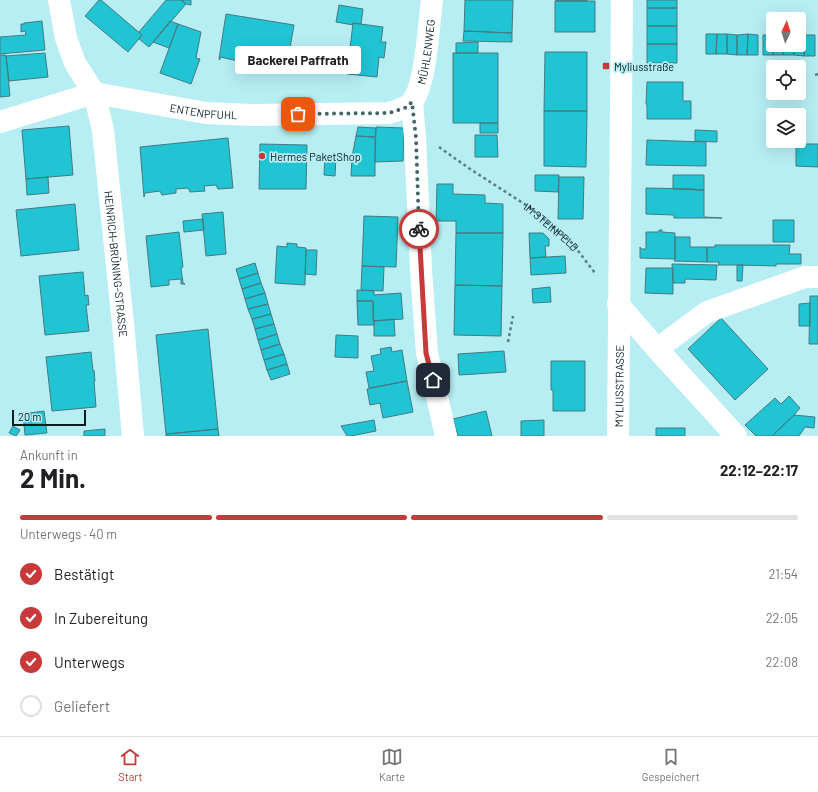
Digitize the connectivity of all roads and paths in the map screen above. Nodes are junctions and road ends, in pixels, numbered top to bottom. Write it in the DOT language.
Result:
graph roads {
  1 [pos="59,0"];
  2 [pos="432,0"];
  3 [pos="622,0"];
  4 [pos="94,93"];
  5 [pos="412,102"];
  6 [pos="0,122"];
  7 [pos="416,138"];
  8 [pos="595,273"];
  9 [pos="818,277"];
  10 [pos="618,304"];
  11 [pos="513,316"];
  12 [pos="508,342"];
  13 [pos="657,349"];
  14 [pos="133,436"];
  15 [pos="446,436"];
  16 [pos="618,436"];
  17 [pos="736,436"];
  1 -- 4 [label="street"];
  2 -- 5 [label="street, MÜHLENWEG"];
  3 -- 10 [label="street, MYLIUSSTRASSE"];
  4 -- 5 [label="street, ENTENPFUHL"];
  4 -- 6 [label="street"];
  4 -- 14 [label="street, HEINRICH-BRÜNING-STRASSE"];
  5 -- 7 [label="street"];
  7 -- 8 [label="path, IM STEINFELD"];
  7 -- 15 [label="street"];
  9 -- 13 [label="street"];
  10 -- 13 [label="street"];
  10 -- 16 [label="street, MYLIUSSTRASSE"];
  11 -- 12 [label="path"];
  13 -- 17 [label="street"];
}
